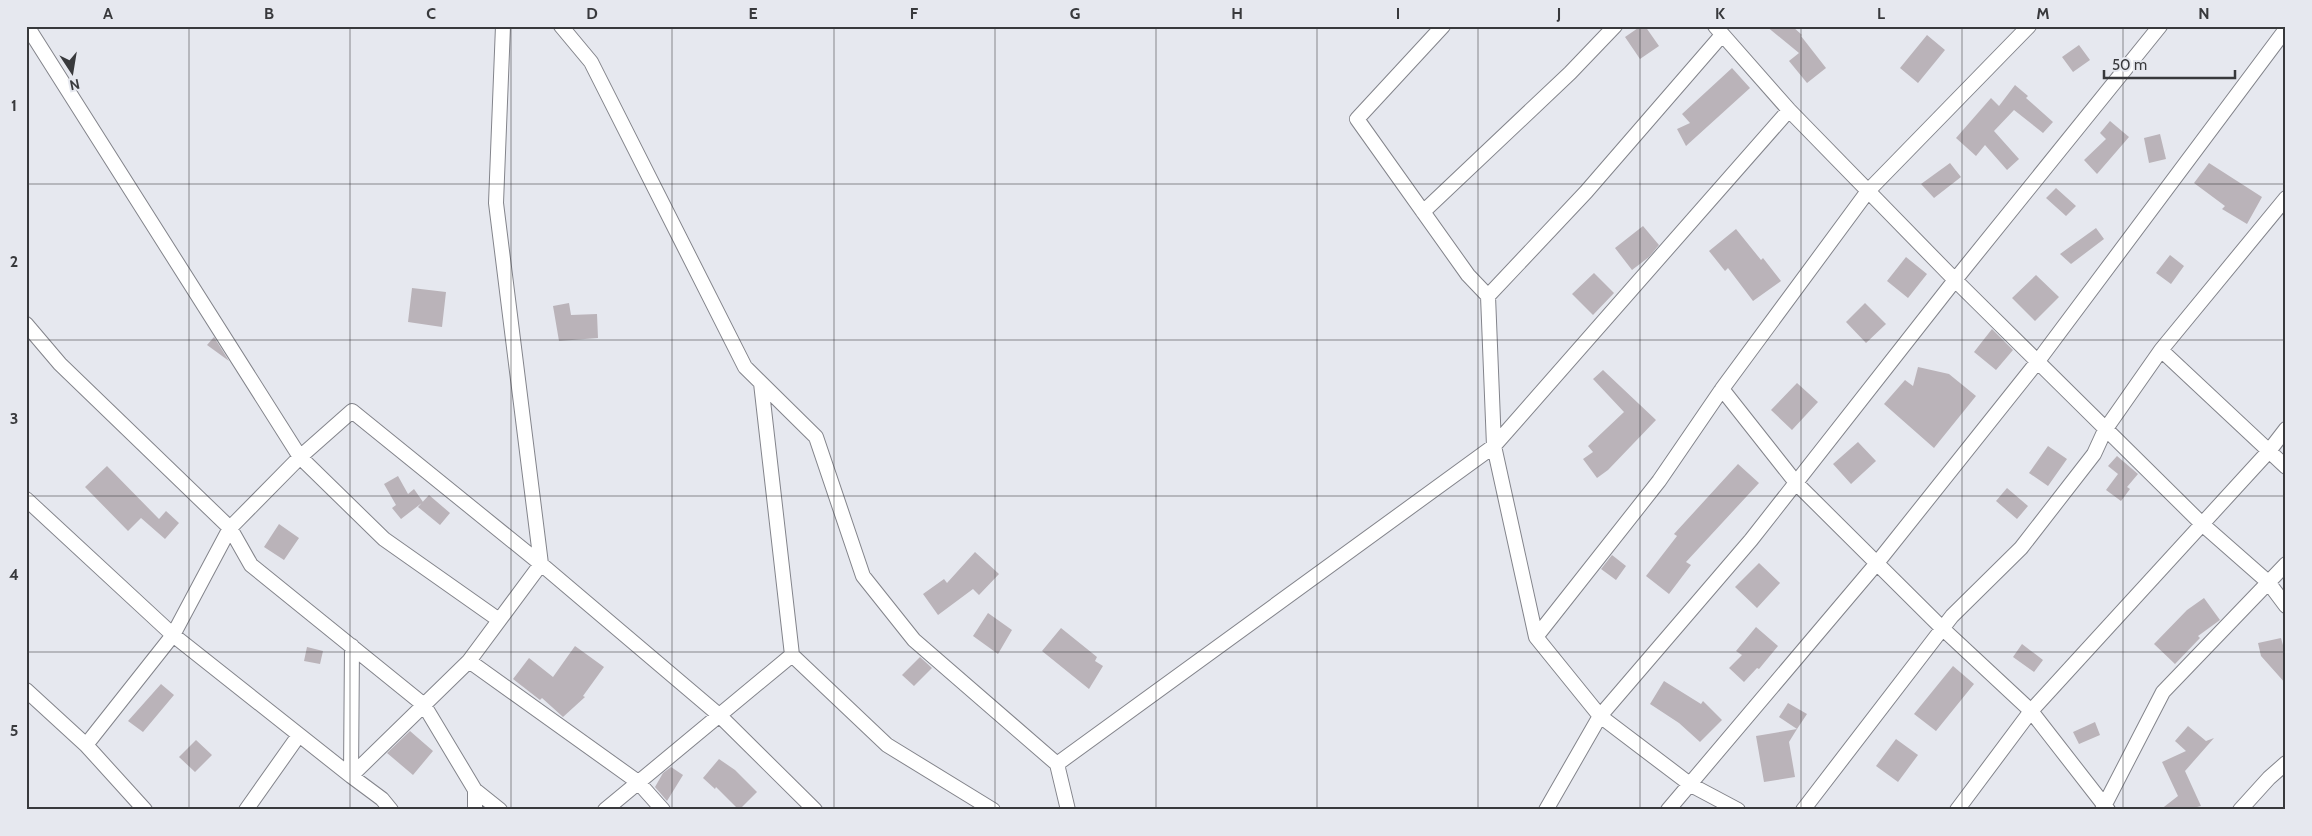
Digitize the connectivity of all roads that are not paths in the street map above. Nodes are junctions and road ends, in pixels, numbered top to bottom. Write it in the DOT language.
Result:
graph roads {
  1 [pos="27,26"];
  2 [pos="503,26"];
  3 [pos="561,26"];
  4 [pos="1443,26"];
  5 [pos="1614,26"];
  6 [pos="2029,26"];
  7 [pos="2160,26"];
  8 [pos="2285,28"];
  9 [pos="1719,30"];
  10 [pos="1789,110"];
  11 [pos="1868,191"];
  12 [pos="2286,198"];
  13 [pos="1424,212"];
  14 [pos="1955,280"];
  15 [pos="1488,296"];
  16 [pos="26,324"];
  17 [pos="2161,350"];
  18 [pos="2038,362"];
  19 [pos="761,383"];
  20 [pos="1722,389"];
  21 [pos="2286,429"];
  22 [pos="2104,430"];
  23 [pos="1494,446"];
  24 [pos="2269,451"];
  25 [pos="300,457"];
  26 [pos="2286,467"];
  27 [pos="1797,484"];
  28 [pos="26,500"];
  29 [pos="2202,524"];
  30 [pos="230,528"];
  31 [pos="1877,563"];
  32 [pos="541,564"];
  33 [pos="2286,564"];
  34 [pos="2268,582"];
  35 [pos="2286,606"];
  36 [pos="499,620"];
  37 [pos="1943,629"];
  38 [pos="173,635"];
  39 [pos="1536,637"];
  40 [pos="352,646"];
  41 [pos="792,656"];
  42 [pos="469,661"];
  43 [pos="26,690"];
  44 [pos="424,705"];
  45 [pos="2031,711"];
  46 [pos="719,715"];
  47 [pos="1600,716"];
  48 [pos="300,735"];
  49 [pos="86,745"];
  50 [pos="2286,763"];
  51 [pos="1057,764"];
  52 [pos="351,776"];
  53 [pos="638,782"];
  54 [pos="1691,785"];
  55 [pos="475,790"];
  56 [pos="248,809"];
  57 [pos="2105,809"];
  58 [pos="145,810"];
  59 [pos="391,810"];
  60 [pos="474,810"];
  61 [pos="500,810"];
  62 [pos="605,810"];
  63 [pos="663,810"];
  64 [pos="815,810"];
  65 [pos="993,810"];
  66 [pos="1068,810"];
  67 [pos="1546,810"];
  68 [pos="1668,810"];
  69 [pos="1738,810"];
  70 [pos="1803,810"];
  71 [pos="1957,810"];
  72 [pos="2240,810"];
  1 -- 25 [label="street"];
  2 -- 32 [label="street"];
  3 -- 19 [label="street"];
  4 -- 13 [label="street"];
  5 -- 13 [label="street"];
  6 -- 11 [label="street"];
  7 -- 14 [label="street"];
  8 -- 18 [label="street"];
  9 -- 10 [label="street"];
  9 -- 15 [label="street"];
  10 -- 11 [label="street"];
  10 -- 23 [label="street"];
  11 -- 14 [label="street"];
  11 -- 20 [label="street"];
  12 -- 17 [label="street"];
  13 -- 15 [label="street"];
  14 -- 18 [label="street"];
  14 -- 27 [label="street"];
  15 -- 23 [label="street"];
  16 -- 30 [label="street"];
  17 -- 22 [label="street"];
  17 -- 24 [label="street"];
  18 -- 22 [label="street"];
  18 -- 31 [label="street"];
  19 -- 41 [label="street"];
  19 -- 51 [label="street"];
  20 -- 27 [label="street"];
  20 -- 39 [label="street"];
  21 -- 24 [label="street"];
  22 -- 29 [label="street"];
  22 -- 37 [label="street"];
  23 -- 39 [label="street"];
  23 -- 51 [label="street"];
  24 -- 26 [label="street"];
  24 -- 29 [label="street"];
  25 -- 30 [label="street"];
  25 -- 32 [label="street"];
  25 -- 36 [label="street"];
  27 -- 31 [label="street"];
  27 -- 47 [label="street"];
  28 -- 38 [label="street"];
  29 -- 34 [label="street"];
  29 -- 45 [label="street"];
  30 -- 38 [label="street"];
  30 -- 40 [label="street"];
  31 -- 37 [label="street"];
  31 -- 54 [label="street"];
  32 -- 36 [label="street"];
  32 -- 46 [label="street"];
  33 -- 34 [label="street"];
  34 -- 35 [label="street"];
  34 -- 57 [label="street"];
  36 -- 42 [label="street"];
  37 -- 45 [label="street"];
  37 -- 70 [label="street"];
  38 -- 48 [label="street"];
  38 -- 49 [label="street"];
  39 -- 47 [label="street"];
  40 -- 44 [label="street"];
  40 -- 52 [label="street"];
  41 -- 46 [label="street"];
  41 -- 65 [label="street"];
  42 -- 44 [label="street"];
  42 -- 53 [label="street"];
  43 -- 49 [label="street"];
  44 -- 52 [label="street"];
  44 -- 55 [label="street"];
  45 -- 57 [label="street"];
  45 -- 71 [label="street"];
  46 -- 53 [label="street"];
  46 -- 64 [label="street"];
  47 -- 54 [label="street"];
  47 -- 67 [label="street"];
  48 -- 52 [label="street"];
  48 -- 56 [label="street"];
  49 -- 58 [label="street"];
  50 -- 72 [label="street"];
  51 -- 66 [label="street"];
  52 -- 59 [label="street"];
  53 -- 62 [label="street"];
  53 -- 63 [label="street"];
  54 -- 68 [label="street"];
  54 -- 69 [label="street"];
  55 -- 60 [label="street"];
  55 -- 61 [label="street"];
}
